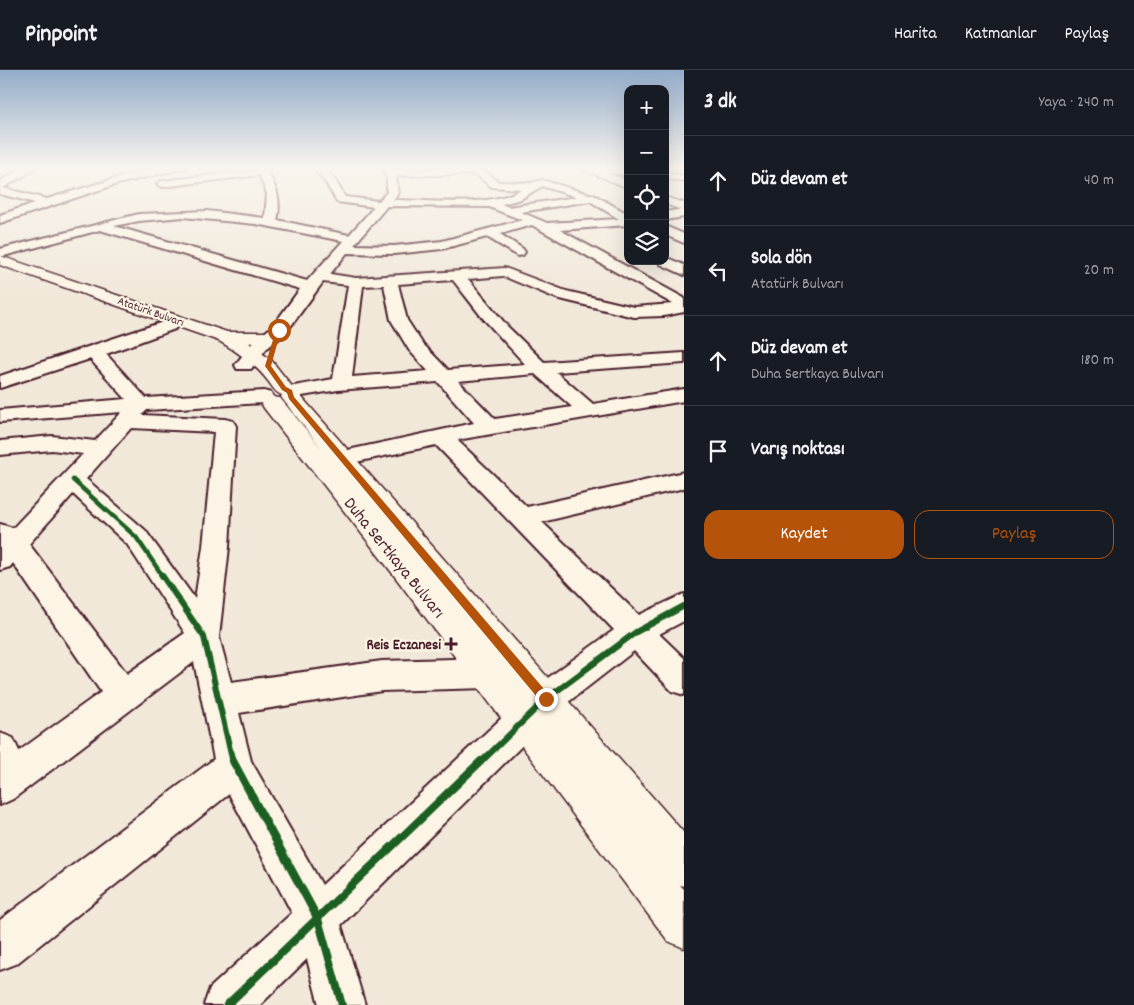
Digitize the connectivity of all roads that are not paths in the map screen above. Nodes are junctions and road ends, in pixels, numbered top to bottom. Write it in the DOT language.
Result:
graph roads {
  1 [pos="25,211"];
  2 [pos="160,211"];
  3 [pos="274,211"];
  4 [pos="377,211"];
  5 [pos="507,211"];
  6 [pos="613,211"];
  7 [pos="684,213"];
  8 [pos="160,215"];
  9 [pos="669,215"];
  10 [pos="624,218"];
  11 [pos="0,219"];
  12 [pos="624,221"];
  13 [pos="270,223"];
  14 [pos="539,224"];
  15 [pos="610,224"];
  16 [pos="100,226"];
  17 [pos="669,232"];
  18 [pos="490,233"];
  19 [pos="624,233"];
  20 [pos="684,239"];
  21 [pos="348,244"];
  22 [pos="442,245"];
  23 [pos="17,250"];
  24 [pos="518,252"];
  25 [pos="0,253"];
  26 [pos="0,259"];
  27 [pos="669,263"];
  28 [pos="462,267"];
  29 [pos="0,269"];
  30 [pos="684,271"];
  31 [pos="390,280"];
  32 [pos="315,282"];
  33 [pos="356,282"];
  34 [pos="684,305"];
  35 [pos="169,325"];
  36 [pos="274,333"];
  37 [pos="225,337"];
  38 [pos="94,352"];
  39 [pos="684,358"];
  40 [pos="249,359"];
  41 [pos="268,366"];
  42 [pos="536,367"];
  43 [pos="443,376"];
  44 [pos="0,382"];
  45 [pos="342,382"];
  46 [pos="278,395"];
  47 [pos="684,395"];
  48 [pos="588,410"];
  49 [pos="133,412"];
  50 [pos="0,416"];
  51 [pos="490,427"];
  52 [pos="441,437"];
  53 [pos="0,448"];
  54 [pos="101,449"];
  55 [pos="342,458"];
  56 [pos="73,480"];
  57 [pos="684,480"];
  58 [pos="523,517"];
  59 [pos="5,545"];
  60 [pos="684,606"];
  61 [pos="636,632"];
  62 [pos="204,637"];
  63 [pos="487,673"];
  64 [pos="684,680"];
  65 [pos="123,696"];
  66 [pos="218,700"];
  67 [pos="535,710"];
  68 [pos="234,767"];
  69 [pos="4,771"];
  70 [pos="684,865"];
  71 [pos="318,919"];
  72 [pos="684,925"];
  73 [pos="0,948"];
  74 [pos="227,1005"];
  75 [pos="342,1005"];
  1 -- 11 [label="street"];
  2 -- 8 [label="street"];
  3 -- 13 [label="street"];
  4 -- 21 [label="street"];
  5 -- 14 [label="street"];
  6 -- 10 [label="street"];
  7 -- 9 [label="street"];
  8 -- 13 [label="street"];
  8 -- 16 [label="street"];
  12 -- 15 [label="street"];
  13 -- 21 [label="street"];
  14 -- 15 [label="street"];
  14 -- 18 [label="street"];
  14 -- 34 [label="street"];
  15 -- 19 [label="street"];
  16 -- 23 [label="street"];
  16 -- 32 [label="street"];
  17 -- 20 [label="street"];
  18 -- 22 [label="street"];
  18 -- 24 [label="street"];
  21 -- 22 [label="street"];
  21 -- 32 [label="street"];
  22 -- 28 [label="street"];
  23 -- 25 [label="street"];
  23 -- 26 [label="street"];
  26 -- 37 [label="main road, Atatürk Bulvarı"];
  27 -- 30 [label="street"];
  28 -- 31 [label="street"];
  28 -- 34 [label="street"];
  28 -- 42 [label="street"];
  29 -- 35 [label="main road, Duha Sertkaya Bulvarı"];
  31 -- 33 [label="street"];
  31 -- 43 [label="street"];
  32 -- 33 [label="street"];
  32 -- 36 [label="street"];
  33 -- 45 [label="street"];
  35 -- 38 [label="street"];
  35 -- 40 [label="main road, Duha Sertkaya Bulvarı"];
  36 -- 37 [label="main road"];
  36 -- 40 [label="street"];
  36 -- 41 [label="main road"];
  37 -- 40 [label="main road, Atatürk Bulvarı"];
  38 -- 44 [label="street"];
  38 -- 49 [label="street"];
  39 -- 42 [label="street"];
  40 -- 41 [label="main road, Atatürk Bulvarı"];
  40 -- 46 [label="main road, Duha Sertkaya Bulvarı"];
  41 -- 46 [label="main road, Atatürk Bulvarı"];
  42 -- 43 [label="street"];
  42 -- 48 [label="street"];
  43 -- 45 [label="street"];
  43 -- 51 [label="street"];
  45 -- 46 [label="street"];
  46 -- 49 [label="street"];
  46 -- 55 [label="main road, Duha Sertkaya Bulvarı"];
  46 -- 63 [label="main road, Duha Sertkaya Bulvarı"];
  47 -- 48 [label="street"];
  48 -- 51 [label="street"];
  49 -- 50 [label="street"];
  49 -- 54 [label="street"];
  49 -- 62 [label="street"];
  51 -- 52 [label="street"];
  52 -- 55 [label="street"];
  52 -- 58 [label="street"];
  53 -- 54 [label="street"];
  54 -- 56 [label="street"];
  55 -- 67 [label="main road, Duha Sertkaya Bulvarı"];
  56 -- 59 [label="street"];
  56 -- 62 [label="street"];
  57 -- 58 [label="street"];
  58 -- 61 [label="street"];
  59 -- 65 [label="street"];
  60 -- 61 [label="street"];
  61 -- 64 [label="street"];
  61 -- 67 [label="street"];
  62 -- 65 [label="street"];
  62 -- 66 [label="street"];
  63 -- 66 [label="street"];
  63 -- 67 [label="main road, Duha Sertkaya Bulvarı"];
  65 -- 69 [label="street"];
  66 -- 68 [label="street"];
  67 -- 70 [label="main road, Duha Sertkaya Bulvarı"];
  67 -- 71 [label="street"];
  67 -- 72 [label="main road, Duha Sertkaya Bulvarı"];
  68 -- 71 [label="street"];
  68 -- 73 [label="street"];
  71 -- 74 [label="street"];
  71 -- 75 [label="street"];
}
